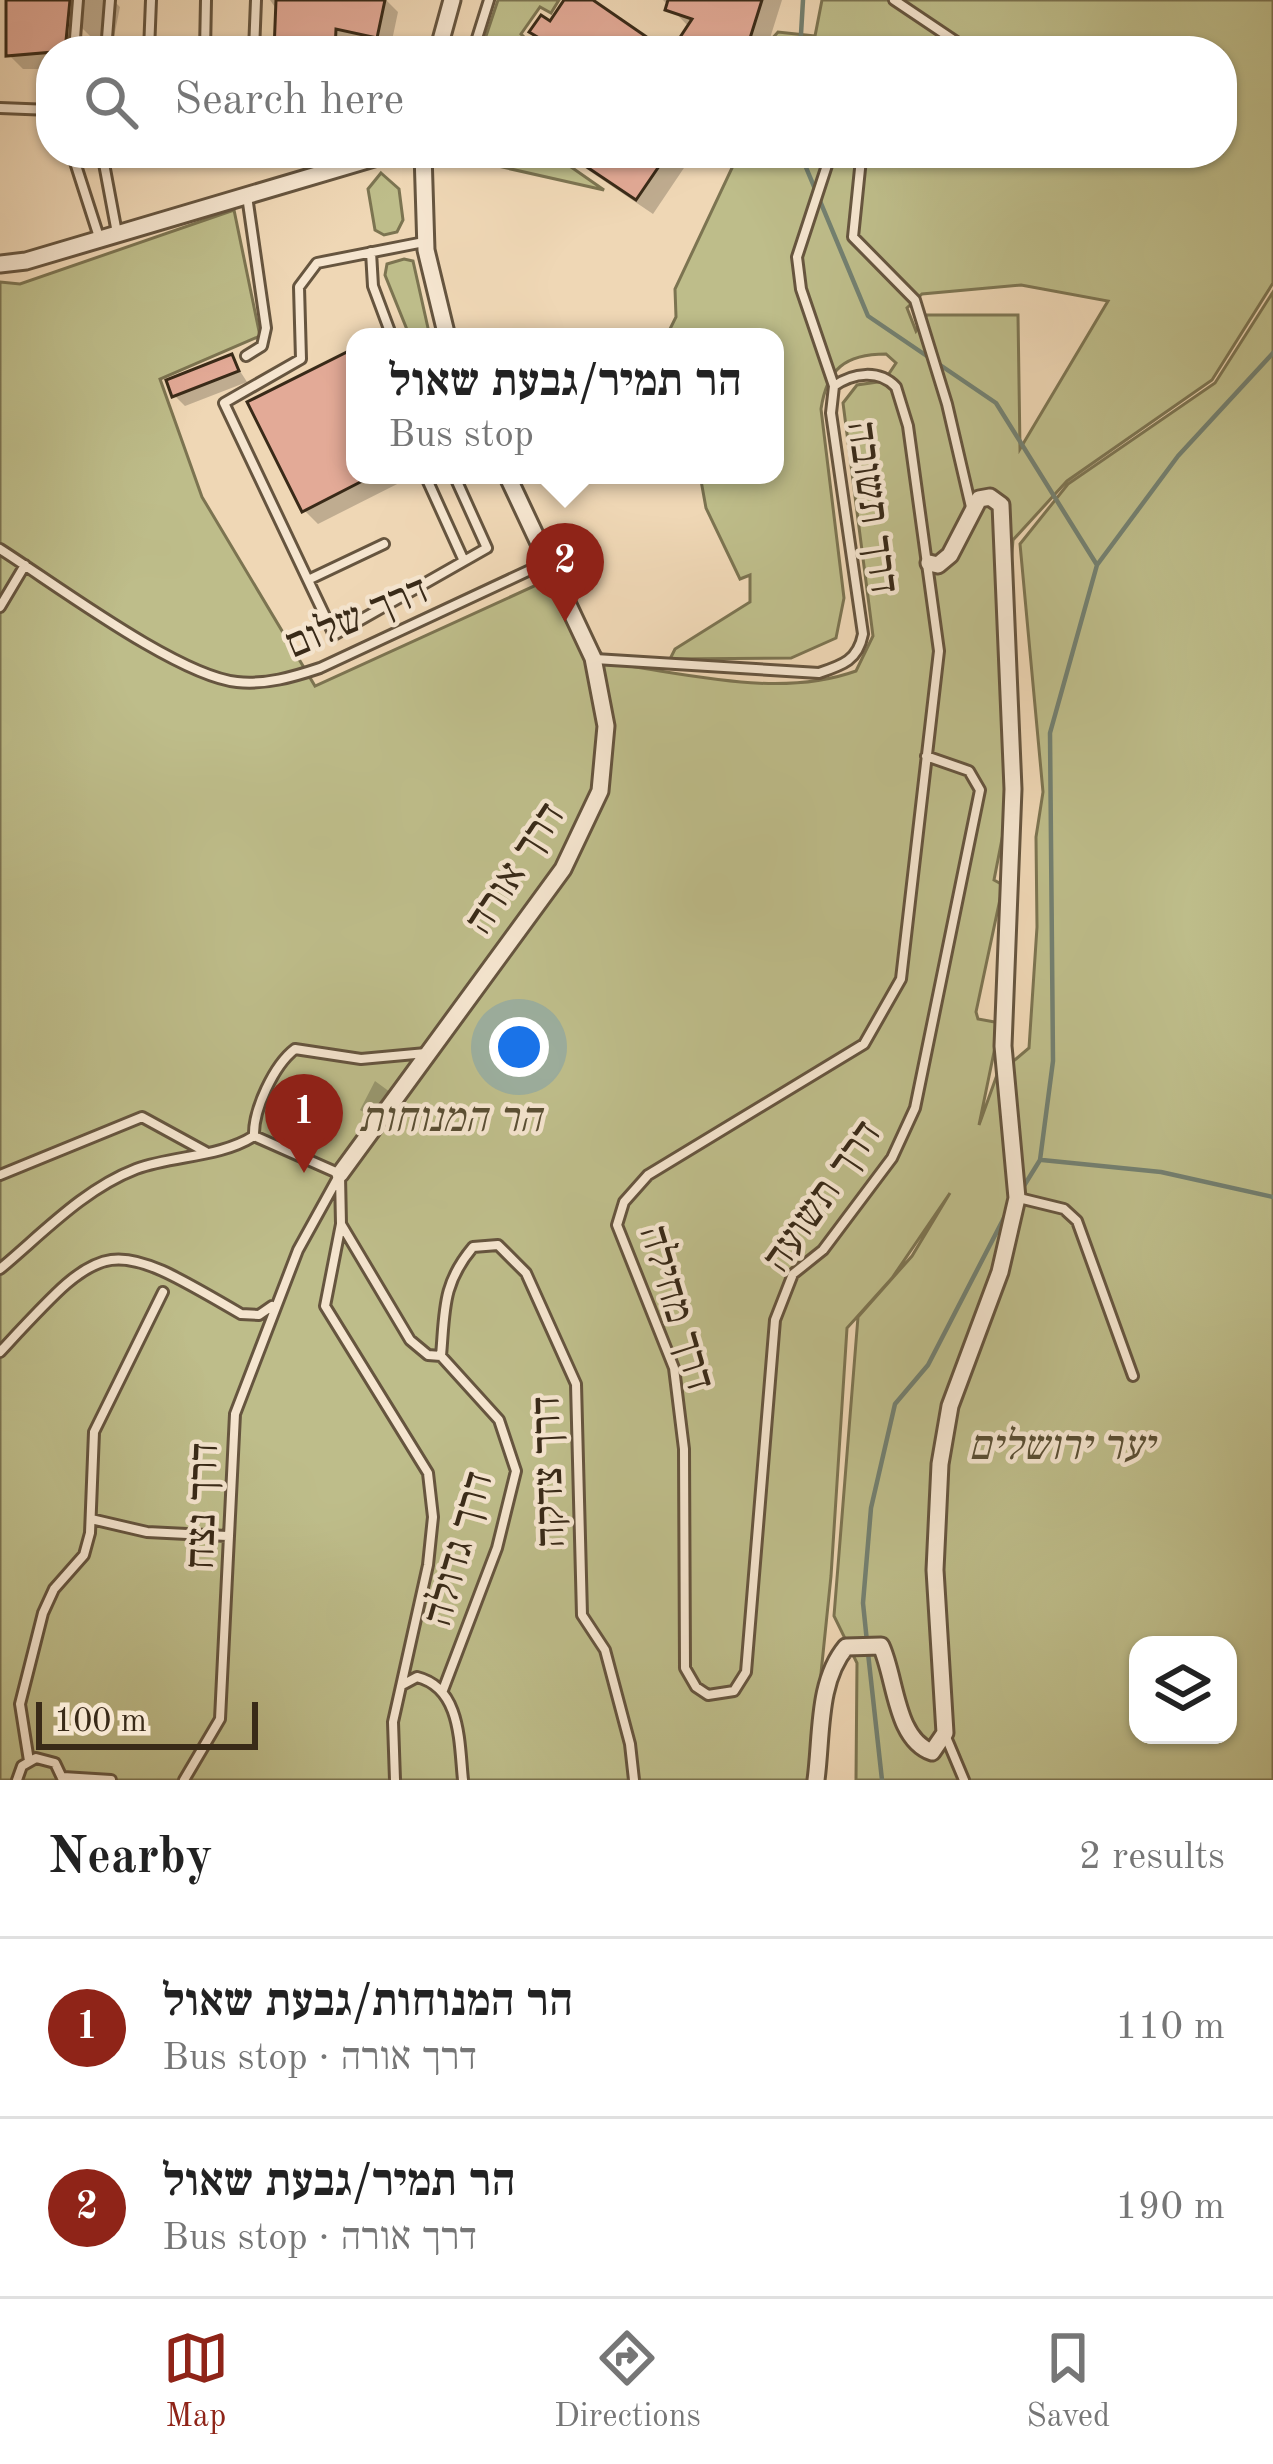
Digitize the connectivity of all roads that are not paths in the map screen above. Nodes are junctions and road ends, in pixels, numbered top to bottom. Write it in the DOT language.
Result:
graph roads {
  1 [pos="78,0"];
  2 [pos="110,0"];
  3 [pos="151,0"];
  4 [pos="206,0"];
  5 [pos="256,0"];
  6 [pos="452,0"];
  7 [pos="489,0"];
  8 [pos="894,0"];
  9 [pos="75,36"];
  10 [pos="107,36"];
  11 [pos="150,36"];
  12 [pos="205,36"];
  13 [pos="255,36"];
  14 [pos="442,36"];
  15 [pos="477,36"];
  16 [pos="948,36"];
  17 [pos="0,108"];
  18 [pos="36,109"];
  19 [pos="77,168"];
  20 [pos="104,168"];
  21 [pos="341,168"];
  22 [pos="423,168"];
  23 [pos="826,168"];
  24 [pos="861,168"];
  25 [pos="248,196"];
  26 [pos="118,234"];
  27 [pos="100,239"];
  28 [pos="425,242"];
  29 [pos="371,252"];
  30 [pos="0,264"];
  31 [pos="389,328"];
  32 [pos="445,328"];
  33 [pos="246,356"];
  34 [pos="834,386"];
  35 [pos="429,484"];
  36 [pos="458,484"];
  37 [pos="511,484"];
  38 [pos="970,507"];
  39 [pos="384,544"];
  40 [pos="0,549"];
  41 [pos="464,562"];
  42 [pos="546,562"];
  43 [pos="929,563"];
  44 [pos="25,565"];
  45 [pos="308,580"];
  46 [pos="0,607"];
  47 [pos="593,658"];
  48 [pos="926,756"];
  49 [pos="428,1053"];
  50 [pos="254,1136"];
  51 [pos="207,1152"];
  52 [pos="340,1174"];
  53 [pos="0,1175"];
  54 [pos="1017,1198"];
  55 [pos="341,1224"];
  56 [pos="0,1269"];
  57 [pos="163,1292"];
  58 [pos="274,1305"];
  59 [pos="0,1352"];
  60 [pos="441,1356"];
  61 [pos="1133,1376"];
  62 [pos="91,1519"];
  63 [pos="227,1536"];
  64 [pos="403,1685"];
  65 [pos="442,1690"];
  66 [pos="721,1696"];
  67 [pos="945,1733"];
  68 [pos="29,1761"];
  69 [pos="63,1778"];
  70 [pos="17,1780"];
  71 [pos="112,1780"];
  72 [pos="184,1780"];
  73 [pos="394,1780"];
  74 [pos="463,1780"];
  75 [pos="634,1780"];
  76 [pos="817,1780"];
  77 [pos="964,1780"];
  1 -- 9 [label="lane"];
  2 -- 10 [label="lane"];
  3 -- 11 [label="lane"];
  4 -- 12 [label="lane"];
  5 -- 13 [label="lane"];
  6 -- 14 [label="street"];
  7 -- 15 [label="lane"];
  8 -- 16 [label="lane"];
  17 -- 18 [label="lane"];
  19 -- 27 [label="lane"];
  20 -- 26 [label="lane"];
  21 -- 25 [label="street"];
  22 -- 28 [label="street"];
  23 -- 34 [label="lane"];
  24 -- 38 [label="lane"];
  25 -- 26 [label="street"];
  25 -- 33 [label="lane"];
  26 -- 27 [label="street"];
  27 -- 30 [label="street"];
  28 -- 29 [label="lane"];
  28 -- 32 [label="street"];
  29 -- 31 [label="lane"];
  29 -- 45 [label="lane"];
  34 -- 43 [label="lane"];
  34 -- 47 [label="lane, דרך תשובה"];
  35 -- 41 [label="lane"];
  36 -- 41 [label="lane"];
  37 -- 42 [label="street, דרך אורה"];
  38 -- 43 [label="street"];
  38 -- 54 [label="street"];
  39 -- 45 [label="lane"];
  40 -- 44 [label="lane, דרך שלום"];
  41 -- 45 [label="lane"];
  42 -- 44 [label="lane, דרך שלום"];
  42 -- 47 [label="street, דרך אורה"];
  43 -- 48 [label="lane"];
  44 -- 46 [label="lane"];
  47 -- 49 [label="street, דרך אורה"];
  48 -- 66 [label="lane, דרך תשועה"];
  48 -- 66 [label="lane, דרך מחילה"];
  49 -- 50 [label="lane"];
  49 -- 52 [label="street, דרך אורה"];
  50 -- 51 [label="lane"];
  50 -- 52 [label="lane"];
  51 -- 53 [label="lane"];
  51 -- 56 [label="lane"];
  52 -- 55 [label="lane, דרך גדולה"];
  52 -- 58 [label="lane, דרך נצח"];
  54 -- 61 [label="lane"];
  54 -- 67 [label="street"];
  55 -- 60 [label="lane, דרך גדולה"];
  55 -- 64 [label="lane"];
  57 -- 62 [label="lane"];
  58 -- 59 [label="lane"];
  58 -- 63 [label="lane, דרך נצח"];
  60 -- 65 [label="lane, דרך גדולה"];
  60 -- 75 [label="lane, דרך צדקה"];
  62 -- 63 [label="lane"];
  62 -- 68 [label="lane"];
  63 -- 72 [label="lane, דרך נצח"];
  64 -- 65 [label="lane"];
  64 -- 73 [label="lane"];
  65 -- 74 [label="lane, דרך גדולה"];
  67 -- 76 [label="street"];
  67 -- 77 [label="lane"];
  68 -- 69 [label="lane"];
  68 -- 70 [label="lane"];
  69 -- 71 [label="lane"];
}
